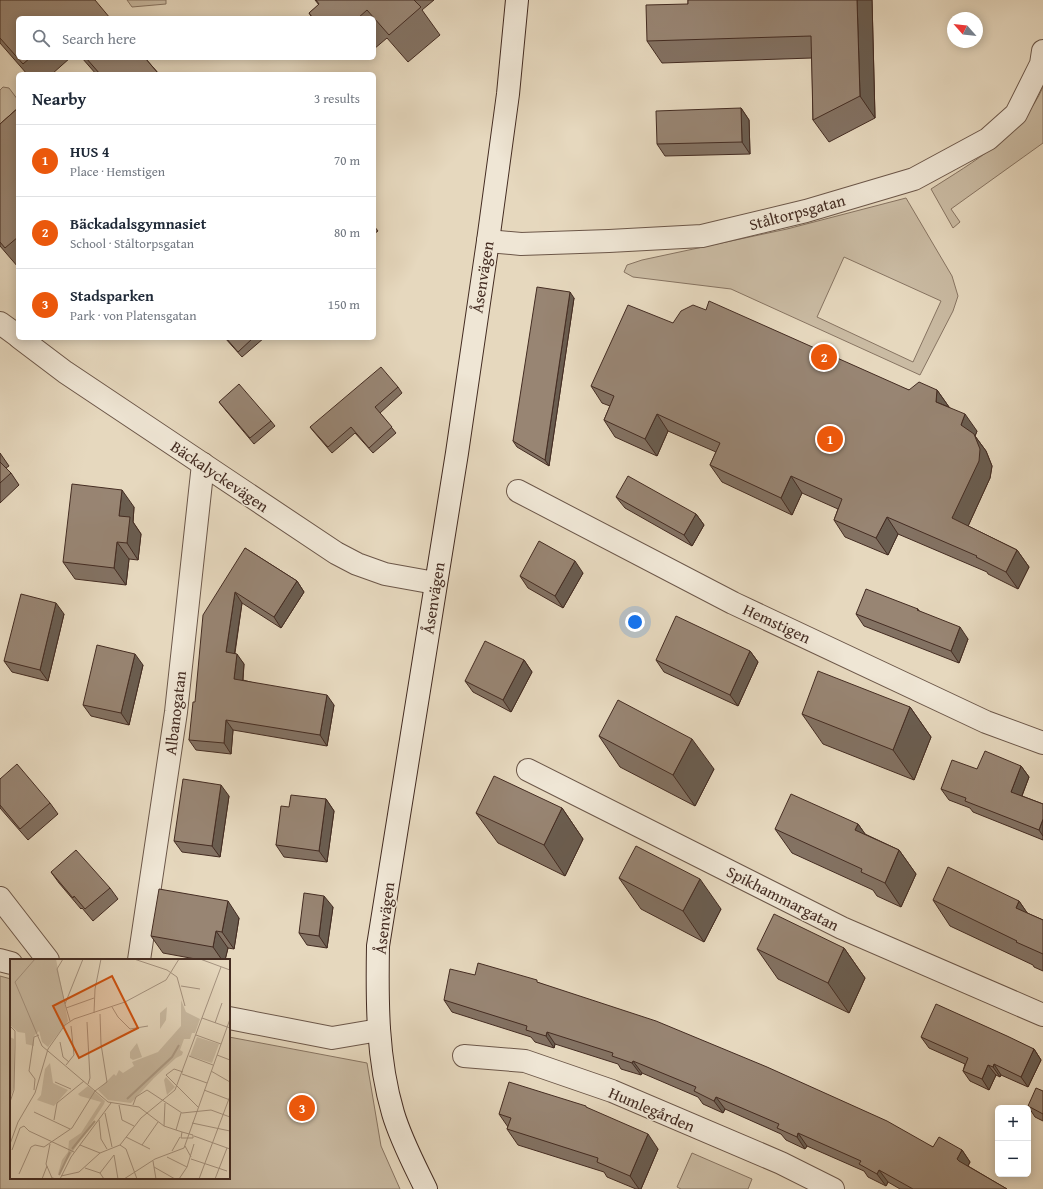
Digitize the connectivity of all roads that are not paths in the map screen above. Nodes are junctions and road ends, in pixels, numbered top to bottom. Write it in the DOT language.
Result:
graph roads {
  1 [pos="517,0"];
  2 [pos="1043,51"];
  3 [pos="488,241"];
  4 [pos="0,323"];
  5 [pos="16,335"];
  6 [pos="23,340"];
  7 [pos="203,464"];
  8 [pos="518,491"];
  9 [pos="435,583"];
  10 [pos="1043,743"];
  11 [pos="528,770"];
  12 [pos="0,898"];
  13 [pos="47,959"];
  14 [pos="139,959"];
  15 [pos="0,960"];
  16 [pos="10,963"];
  17 [pos="1043,1015"];
  18 [pos="230,1018"];
  19 [pos="379,1030"];
  20 [pos="464,1056"];
  21 [pos="426,1189"];
  22 [pos="833,1189"];
  1 -- 3 [label="street, Åsenvägen"];
  2 -- 3 [label="street, Ståltorpsgatan"];
  3 -- 9 [label="street, Åsenvägen"];
  4 -- 5 [label="street, Bäckalyckevägen"];
  6 -- 7 [label="street, Bäckalyckevägen"];
  7 -- 9 [label="street, Bäckalyckevägen"];
  7 -- 14 [label="street, Albanogatan"];
  8 -- 10 [label="street, Hemstigen"];
  9 -- 19 [label="street, Åsenvägen"];
  11 -- 17 [label="street, Spikhammargatan"];
  12 -- 13 [label="street"];
  15 -- 16 [label="street"];
  18 -- 19 [label="street"];
  19 -- 21 [label="street, Åsenvägen"];
  20 -- 22 [label="street, Humlegården"];
}
